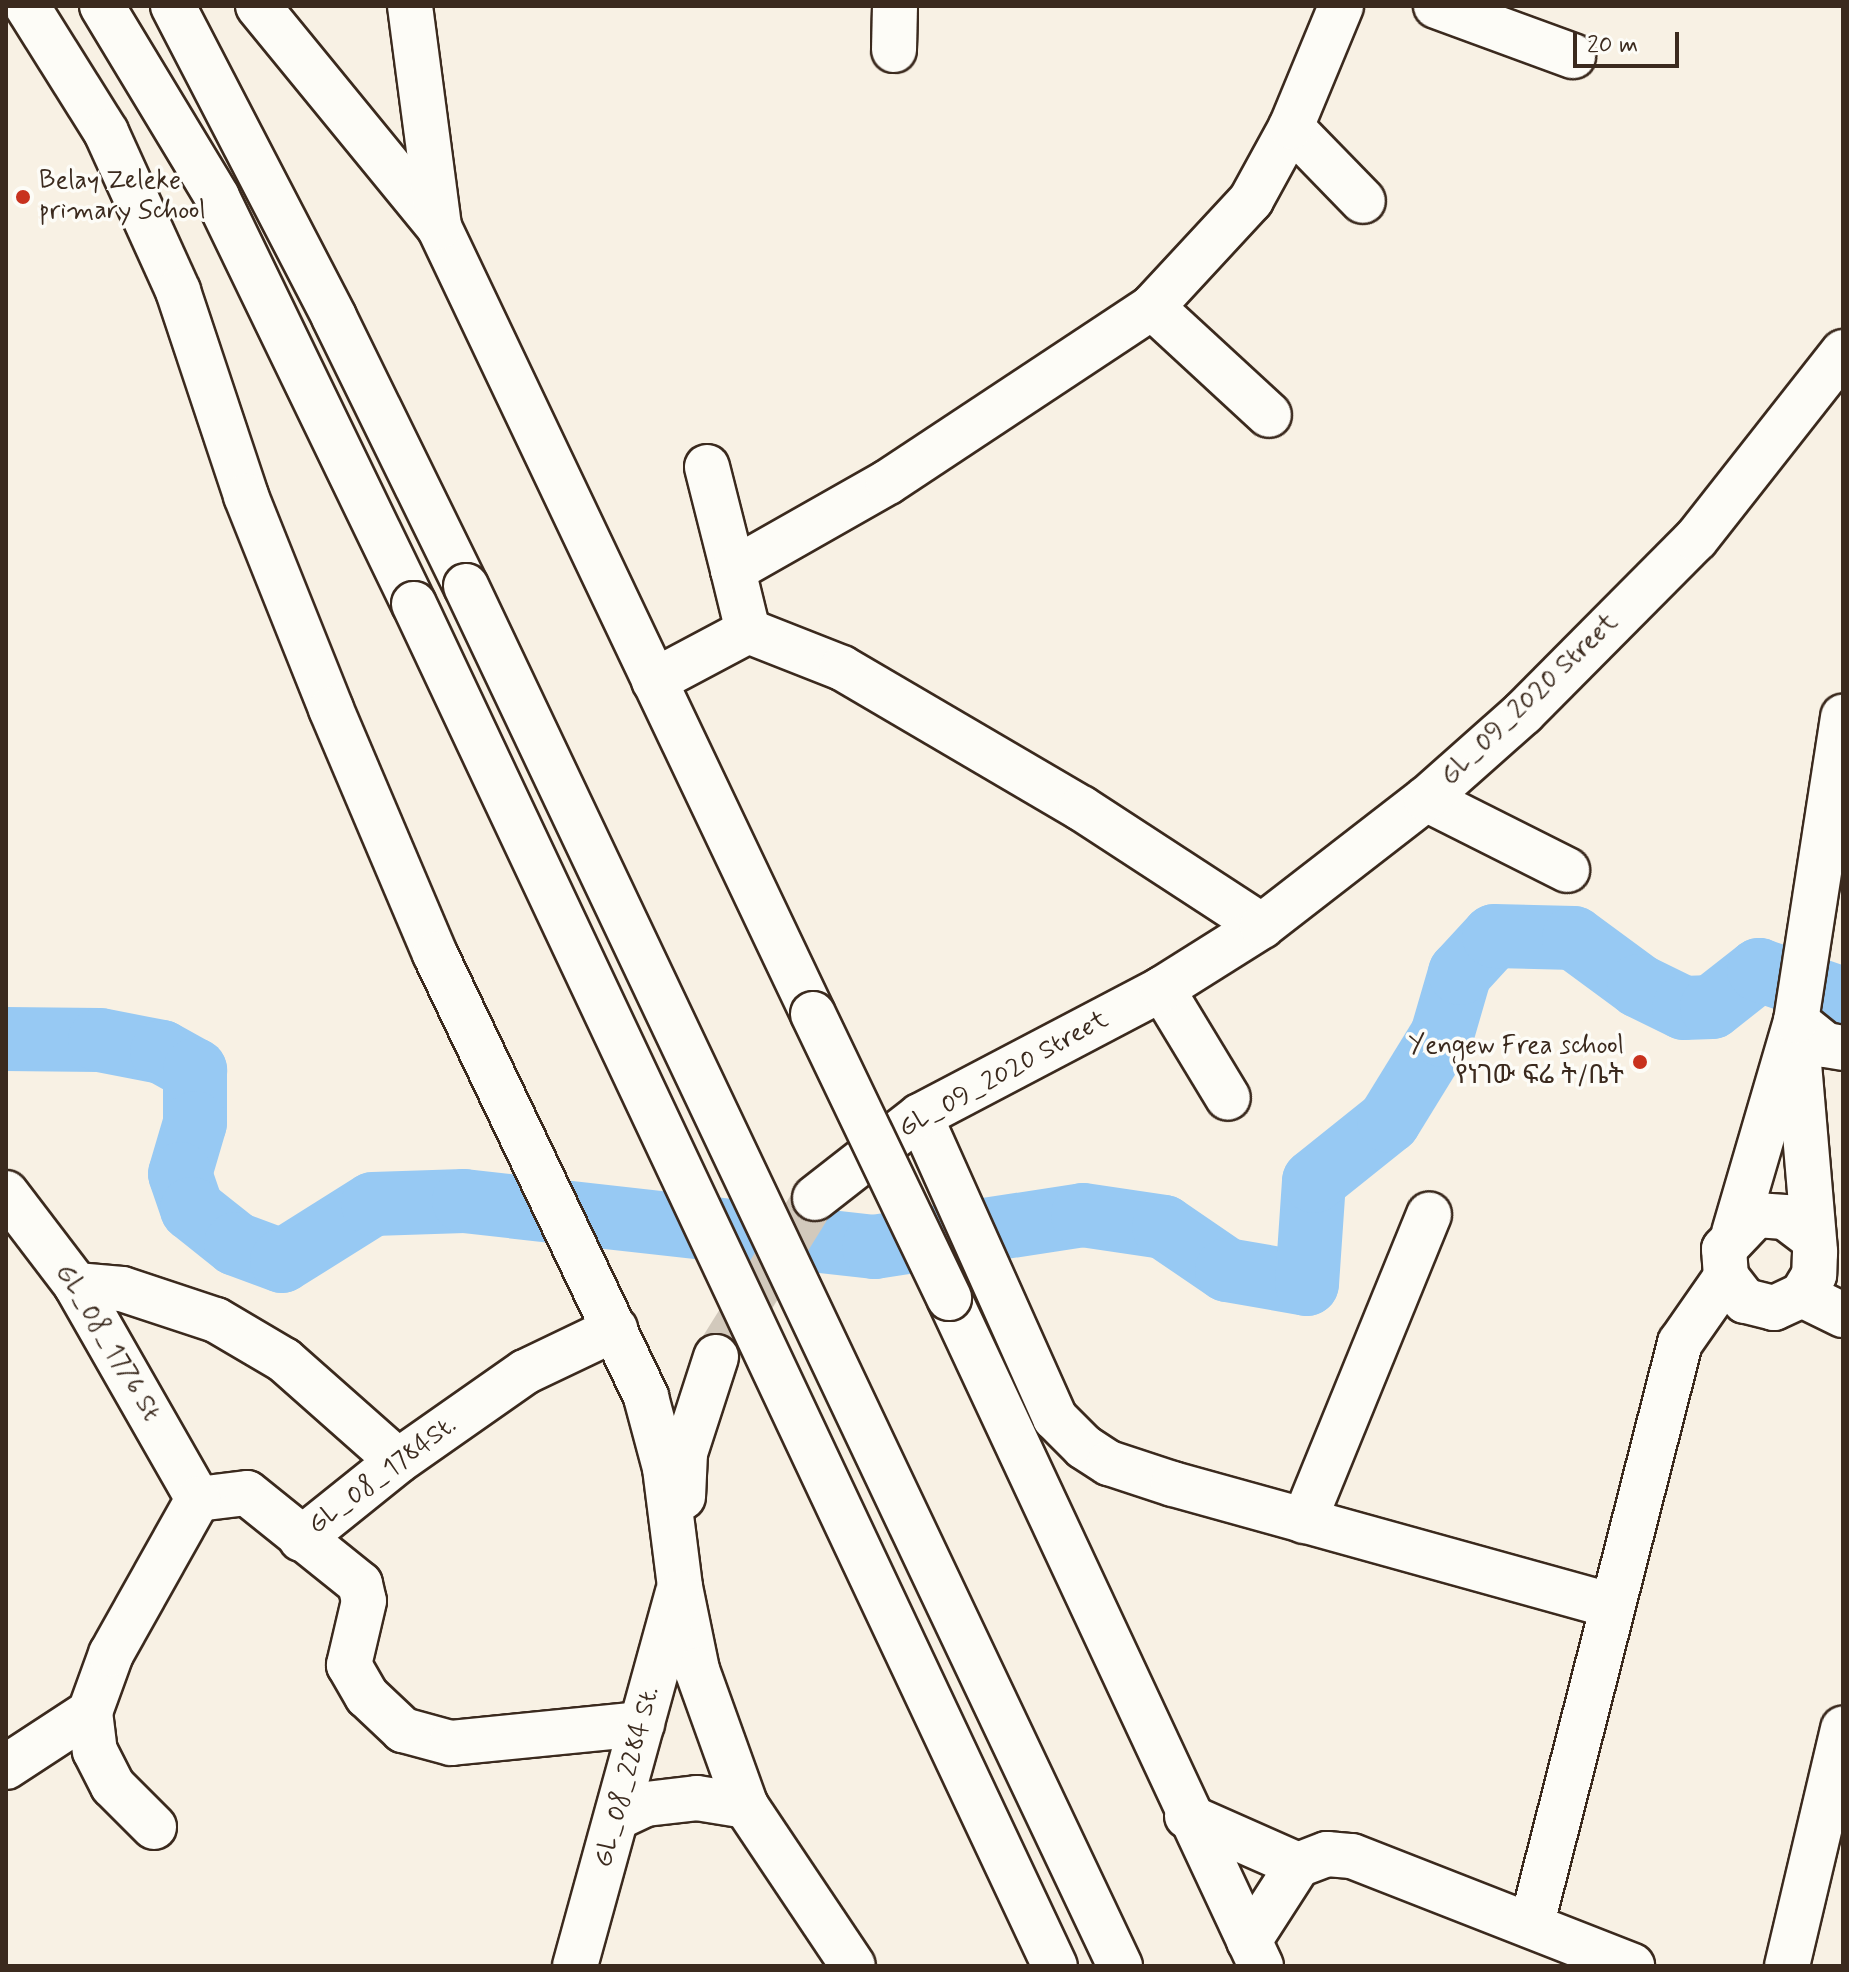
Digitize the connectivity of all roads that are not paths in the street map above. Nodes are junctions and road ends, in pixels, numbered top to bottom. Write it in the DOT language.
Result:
graph roads {
  1 [pos="27,6"];
  2 [pos="102,6"];
  3 [pos="173,6"];
  4 [pos="258,6"];
  5 [pos="410,6"];
  6 [pos="895,6"];
  7 [pos="1341,6"];
  8 [pos="1436,6"];
  9 [pos="894,50"];
  10 [pos="1573,56"];
  11 [pos="1291,127"];
  12 [pos="1363,201"];
  13 [pos="439,227"];
  14 [pos="1152,307"];
  15 [pos="1843,352"];
  16 [pos="1269,415"];
  17 [pos="707,467"];
  18 [pos="733,570"];
  19 [pos="748,631"];
  20 [pos="654,681"];
  21 [pos="1843,717"];
  22 [pos="1426,799"];
  23 [pos="1833,831"];
  24 [pos="1567,870"];
  25 [pos="1262,926"];
  26 [pos="1162,989"];
  27 [pos="1796,1021"];
  28 [pos="1843,1048"];
  29 [pos="1228,1098"];
  30 [pos="920,1116"];
  31 [pos="6,1193"];
  32 [pos="815,1198"];
  33 [pos="1429,1214"];
  34 [pos="1734,1233"];
  35 [pos="1813,1238"];
  36 [pos="1726,1277"];
  37 [pos="76,1285"];
  38 [pos="1802,1295"];
  39 [pos="1843,1315"];
  40 [pos="615,1329"];
  41 [pos="716,1357"];
  42 [pos="646,1397"];
  43 [pos="699,1397"];
  44 [pos="398,1461"];
  45 [pos="198,1499"];
  46 [pos="1304,1521"];
  47 [pos="301,1539"];
  48 [pos="680,1587"];
  49 [pos="1612,1606"];
  50 [pos="90,1712"];
  51 [pos="642,1724"];
  52 [pos="1843,1729"];
  53 [pos="6,1767"];
  54 [pos="746,1806"];
  55 [pos="632,1811"];
  56 [pos="1187,1816"];
  57 [pos="154,1827"];
  58 [pos="1298,1865"];
  59 [pos="1532,1923"];
  60 [pos="1255,1954"];
  61 [pos="575,1966"];
  62 [pos="853,1966"];
  63 [pos="1055,1966"];
  64 [pos="1120,1966"];
  65 [pos="1632,1966"];
  66 [pos="1787,1966"];
  1 -- 40 [label="main road"];
  2 -- 63 [label="main road, bridge"];
  3 -- 64 [label="main road, bridge"];
  4 -- 13 [label="main road"];
  5 -- 13 [label="main road"];
  6 -- 9 [label="main road"];
  7 -- 11 [label="main road"];
  8 -- 10 [label="main road"];
  11 -- 12 [label="main road"];
  11 -- 14 [label="main road"];
  13 -- 20 [label="main road"];
  14 -- 16 [label="main road"];
  14 -- 18 [label="main road"];
  15 -- 22 [label="main road, GL_09_2020 Street"];
  17 -- 18 [label="main road"];
  18 -- 19 [label="main road"];
  19 -- 20 [label="main road"];
  19 -- 25 [label="main road"];
  20 -- 56 [label="main road, bridge"];
  21 -- 23 [label="main road"];
  22 -- 24 [label="main road"];
  22 -- 25 [label="main road, GL_09_2020 Street"];
  23 -- 27 [label="main road"];
  25 -- 26 [label="main road, GL_09_2020 Street"];
  26 -- 29 [label="main road"];
  26 -- 30 [label="main road, GL_09_2020 Street"];
  27 -- 28 [label="main road"];
  27 -- 34 [label="main road"];
  27 -- 35 [label="main road"];
  30 -- 32 [label="main road, GL_09_2020 Street"];
  30 -- 46 [label="main road"];
  31 -- 37 [label="main road, GL_08_1776 St"];
  33 -- 46 [label="main road"];
  34 -- 35 [label="main road"];
  34 -- 36 [label="main road"];
  35 -- 38 [label="main road"];
  36 -- 38 [label="main road"];
  36 -- 49 [label="main road"];
  37 -- 44 [label="main road"];
  37 -- 45 [label="main road, GL_08_1776 St"];
  38 -- 39 [label="main road"];
  40 -- 42 [label="main road"];
  40 -- 44 [label="main road, GL_08_1784St."];
  41 -- 43 [label="main road"];
  42 -- 43 [label="main road"];
  42 -- 48 [label="main road"];
  43 -- 48 [label="main road"];
  44 -- 47 [label="main road, GL_08_1784St."];
  45 -- 47 [label="main road, GL_08_1784St."];
  45 -- 50 [label="main road"];
  46 -- 49 [label="main road"];
  47 -- 51 [label="main road"];
  48 -- 51 [label="main road, GL_08_2284 St."];
  48 -- 54 [label="main road"];
  49 -- 59 [label="main road"];
  50 -- 53 [label="main road"];
  50 -- 57 [label="main road"];
  51 -- 55 [label="main road, GL_08_2284 St."];
  52 -- 66 [label="main road"];
  54 -- 55 [label="main road"];
  54 -- 62 [label="main road"];
  55 -- 61 [label="main road, GL_08_2284 St."];
  56 -- 58 [label="main road"];
  56 -- 60 [label="main road"];
  58 -- 59 [label="main road"];
  58 -- 60 [label="main road"];
  59 -- 65 [label="main road"];
}
